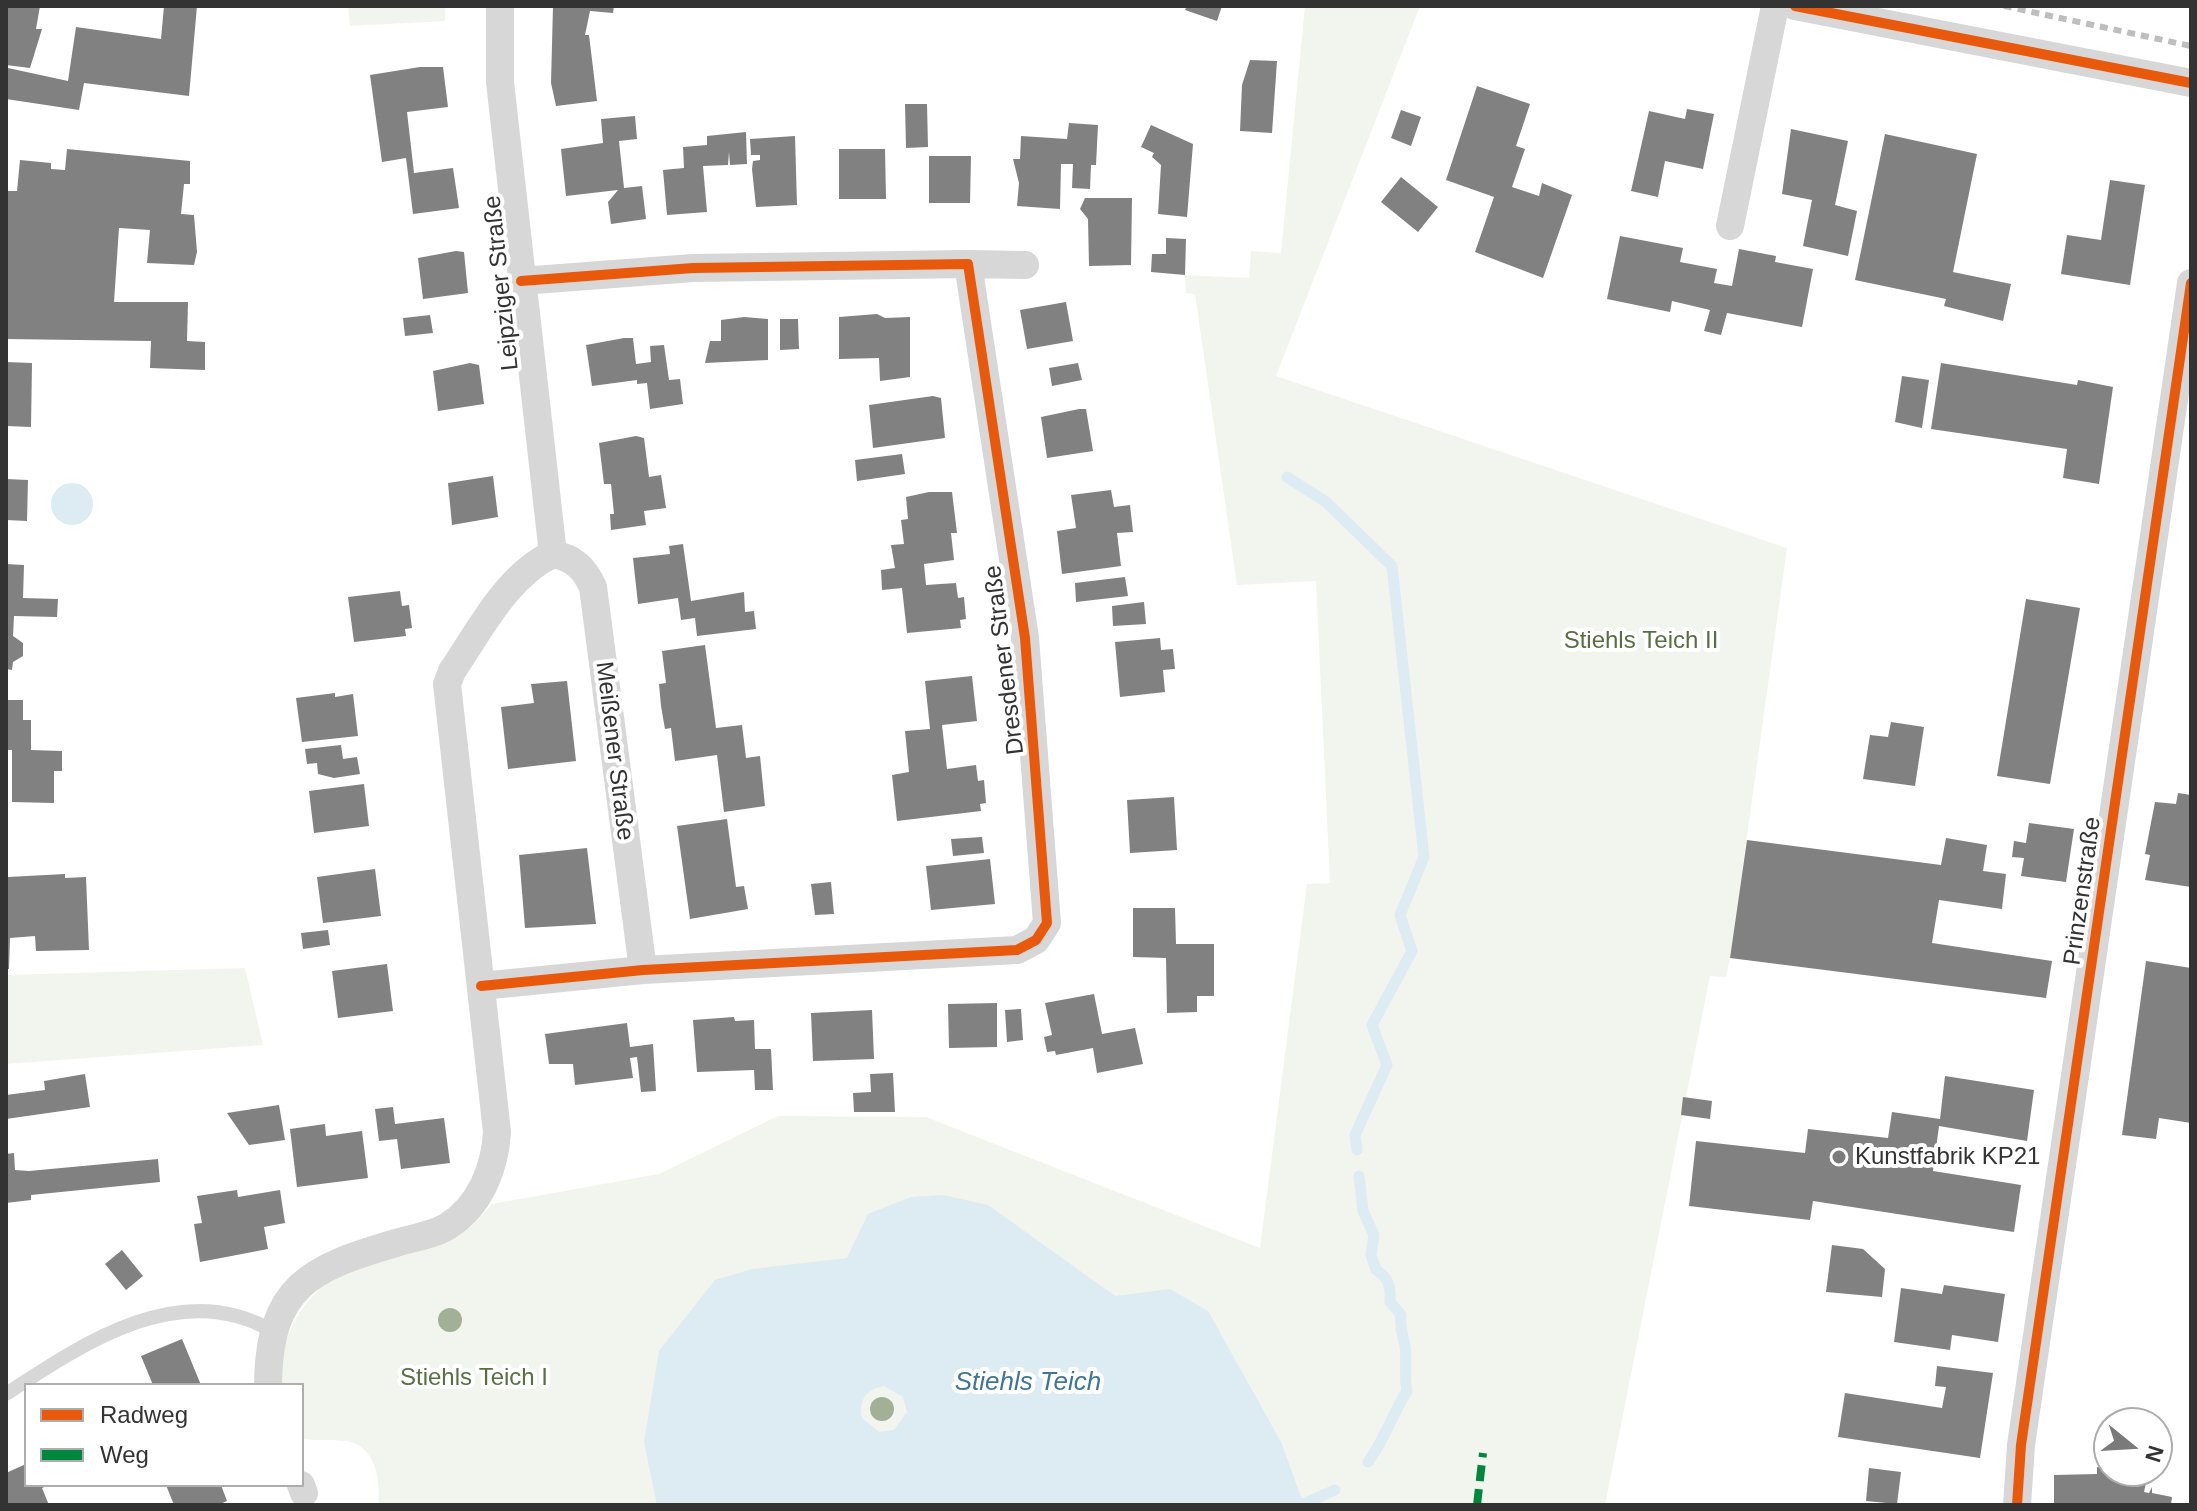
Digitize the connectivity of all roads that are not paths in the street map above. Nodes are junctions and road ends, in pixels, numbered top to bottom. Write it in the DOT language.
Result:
graph roads {
  1 [pos="500,6"];
  2 [pos="1775,6"];
  3 [pos="1795,6"];
  4 [pos="2191,83"];
  5 [pos="1730,226"];
  6 [pos="968,264"];
  7 [pos="1025,265"];
  8 [pos="521,281"];
  9 [pos="2191,283"];
  10 [pos="553,554"];
  11 [pos="643,970"];
  12 [pos="481,986"];
  13 [pos="272,1331"];
  14 [pos="268,1383"];
  15 [pos="6,1394"];
  16 [pos="2017,1505"];
  1 -- 8 [label="street, Leipziger Straße"];
  2 -- 5 [label="street"];
  3 -- 4 [label="street"];
  6 -- 7 [label="street"];
  6 -- 8 [label="street"];
  6 -- 11 [label="street, Dresdener Straße"];
  8 -- 10 [label="street, Leipziger Straße"];
  9 -- 16 [label="street, Prinzenstraße"];
  10 -- 11 [label="street, Meißener Straße"];
  10 -- 12 [label="street"];
  11 -- 12 [label="street, Dresdener Straße"];
  12 -- 13 [label="street"];
  13 -- 14 [label="street"];
  13 -- 15 [label="lane"];
}
